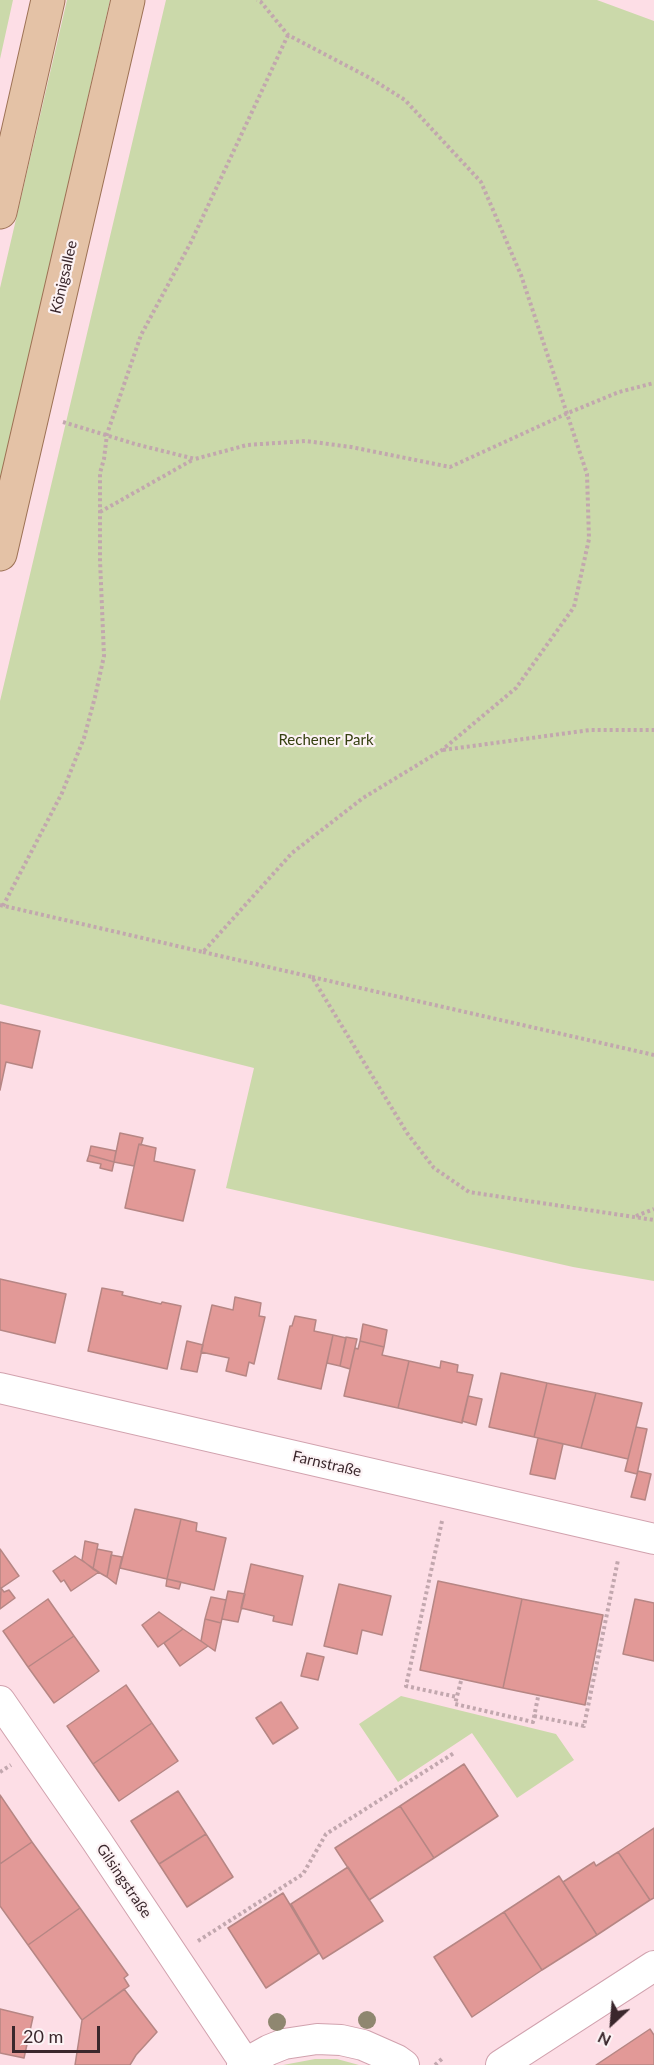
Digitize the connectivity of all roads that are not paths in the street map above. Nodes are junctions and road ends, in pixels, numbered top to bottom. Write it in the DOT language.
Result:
graph roads {
  1 [pos="48,0"];
  2 [pos="128,0"];
  3 [pos="0,212"];
  4 [pos="0,554"];
  5 [pos="0,1388"];
  6 [pos="654,1539"];
  7 [pos="0,1701"];
  8 [pos="654,1966"];
  9 [pos="243,2064"];
  10 [pos="404,2065"];
  11 [pos="501,2065"];
  1 -- 3 [label="main road"];
  2 -- 4 [label="main road, Königsallee"];
  5 -- 6 [label="street, Farnstraße"];
  7 -- 9 [label="street, Gilsingstraße"];
  8 -- 11 [label="street"];
  9 -- 10 [label="street"];
}
